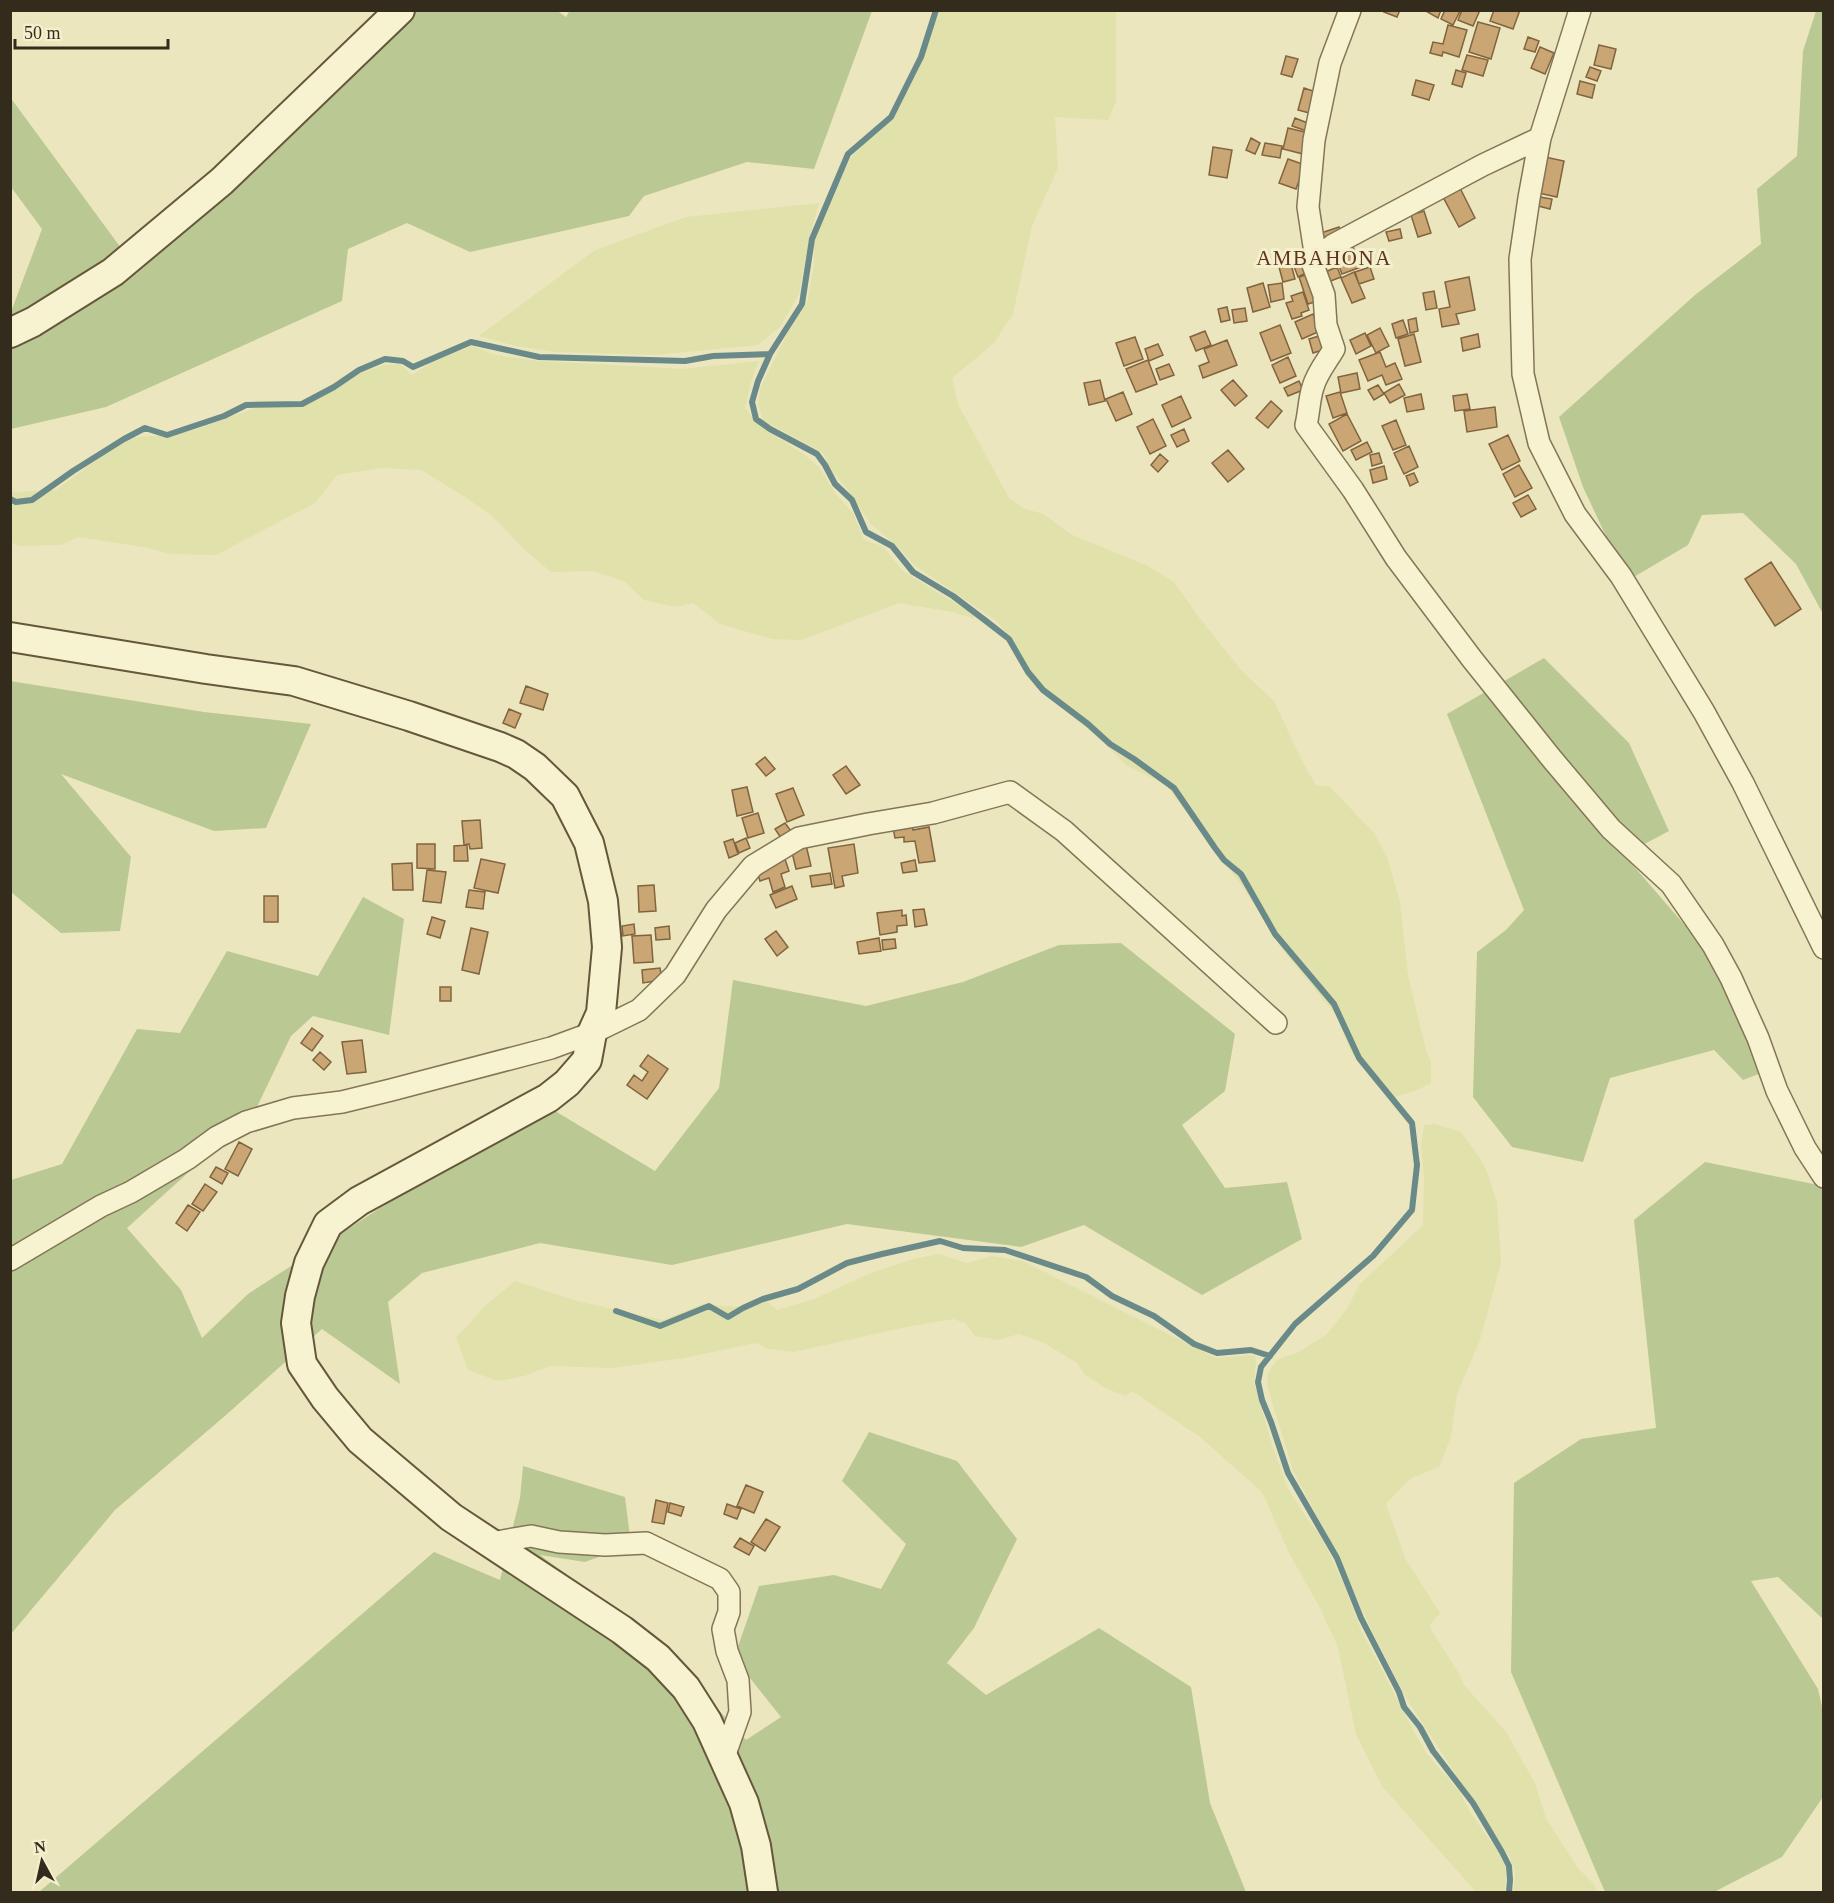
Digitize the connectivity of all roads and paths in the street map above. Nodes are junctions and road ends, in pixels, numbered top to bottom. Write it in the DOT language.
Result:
graph roads {
  1 [pos="400,10"];
  2 [pos="1350,10"];
  3 [pos="1580,10"];
  4 [pos="1540,138"];
  5 [pos="1316,259"];
  6 [pos="10,333"];
  7 [pos="10,637"];
  8 [pos="1824,948"];
  9 [pos="1276,1023"];
  10 [pos="592,1033"];
  11 [pos="1824,1177"];
  12 [pos="10,1260"];
  13 [pos="491,1544"];
  14 [pos="724,1757"];
  15 [pos="763,1893"];
  1 -- 6 [label="street"];
  2 -- 5 [label="street"];
  3 -- 4 [label="street"];
  4 -- 5 [label="street"];
  4 -- 8 [label="street"];
  5 -- 11 [label="street"];
  7 -- 10 [label="street"];
  9 -- 10 [label="street"];
  10 -- 12 [label="street"];
  10 -- 13 [label="street"];
  13 -- 14 [label="street"];
  13 -- 14 [label="street"];
  14 -- 15 [label="street"];
}
